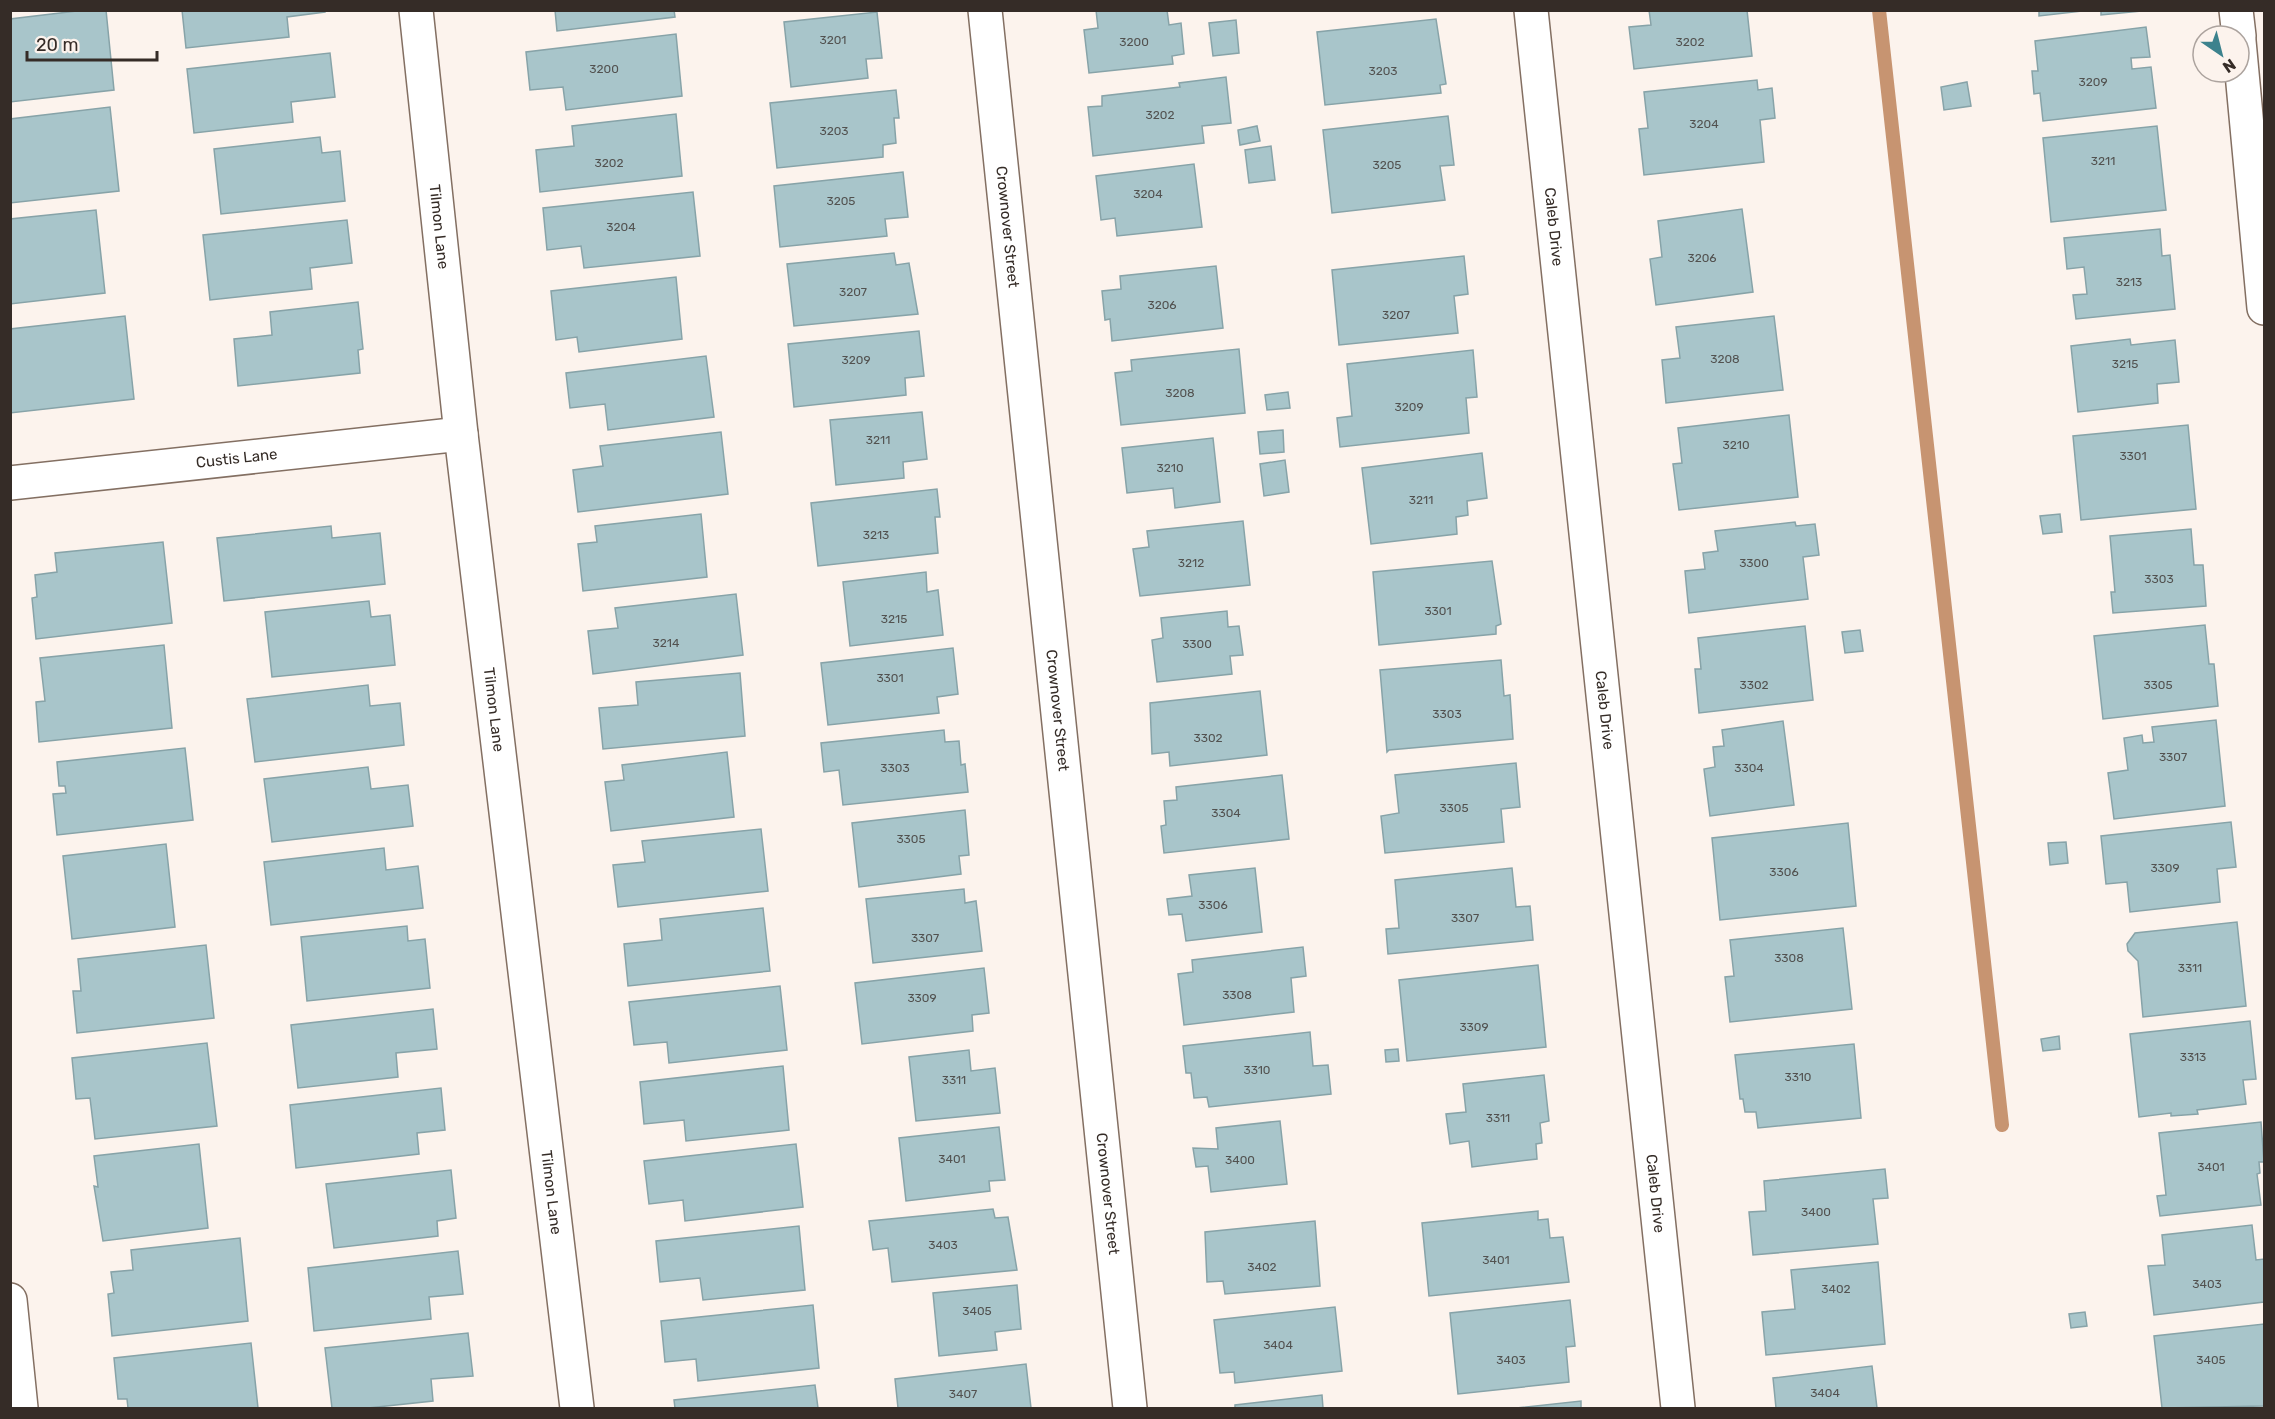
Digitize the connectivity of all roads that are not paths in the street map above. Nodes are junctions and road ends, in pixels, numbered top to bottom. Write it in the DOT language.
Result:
graph roads {
  1 [pos="416,10"];
  2 [pos="985,10"];
  3 [pos="1531,10"];
  4 [pos="2245,84"];
  5 [pos="2258,185"];
  6 [pos="2265,308"];
  7 [pos="461,434"];
  8 [pos="10,483"];
  9 [pos="10,1300"];
  10 [pos="21,1408"];
  11 [pos="577,1408"];
  12 [pos="1130,1408"];
  13 [pos="1678,1408"];
  1 -- 7 [label="street, Tilmon Lane"];
  2 -- 12 [label="street, Crownover Street"];
  3 -- 13 [label="street, Caleb Drive"];
  4 -- 5 [label="street"];
  5 -- 6 [label="street"];
  7 -- 8 [label="street, Custis Lane"];
  7 -- 11 [label="street, Tilmon Lane"];
  9 -- 10 [label="street"];
}
